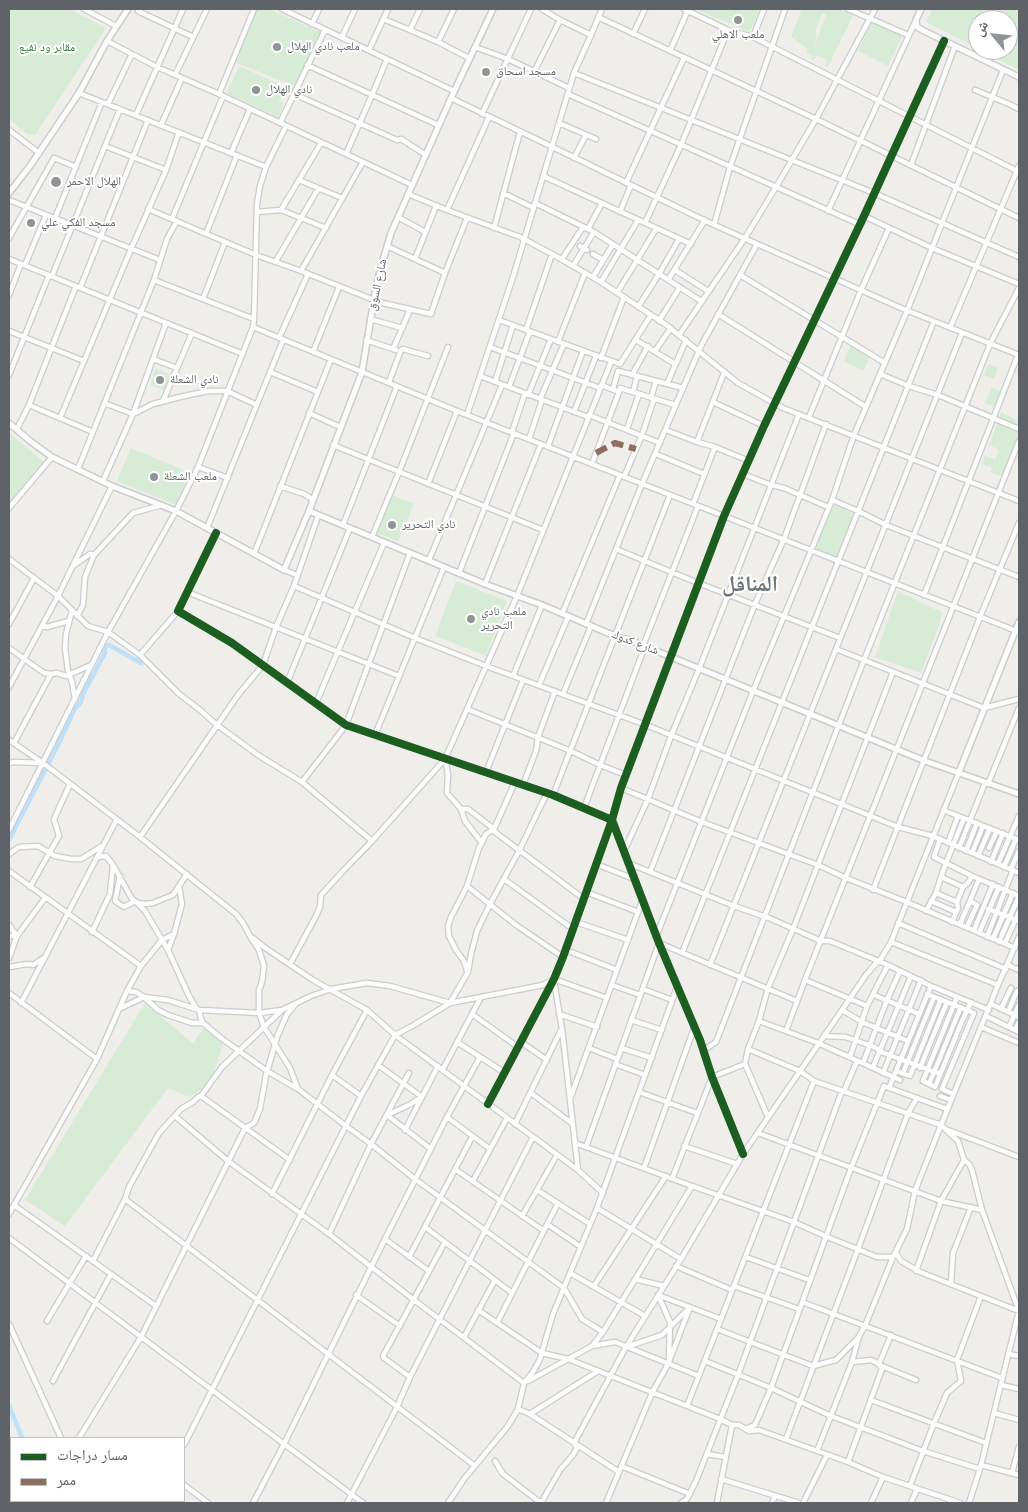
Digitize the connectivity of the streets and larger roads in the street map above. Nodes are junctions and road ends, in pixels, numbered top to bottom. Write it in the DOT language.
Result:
graph roads {
  1 [pos="87,9"];
  2 [pos="128,9"];
  3 [pos="183,9"];
  4 [pos="207,9"];
  5 [pos="254,9"];
  6 [pos="282,9"];
  7 [pos="320,9"];
  8 [pos="355,9"];
  9 [pos="388,9"];
  10 [pos="420,9"];
  11 [pos="454,9"];
  12 [pos="493,9"];
  13 [pos="531,9"];
  14 [pos="542,9"];
  15 [pos="602,9"];
  16 [pos="645,9"];
  17 [pos="687,9"];
  18 [pos="764,9"];
  19 [pos="785,9"];
  20 [pos="848,9"];
  21 [pos="876,9"];
  22 [pos="921,9"];
  23 [pos="138,11"];
  24 [pos="598,17"];
  25 [pos="383,19"];
  26 [pos="870,19"];
  27 [pos="560,20"];
  28 [pos="916,20"];
  29 [pos="312,24"];
  30 [pos="116,26"];
  31 [pos="174,28"];
  32 [pos="326,30"];
  33 [pos="410,30"];
  34 [pos="728,30"];
  35 [pos="633,34"];
  36 [pos="592,35"];
  37 [pos="908,35"];
  38 [pos="193,37"];
  39 [pos="752,37"];
  40 [pos="342,38"];
  41 [pos="107,41"];
  42 [pos="944,41"];
  43 [pos="438,42"];
  44 [pos="771,46"];
  45 [pos="955,46"];
  46 [pos="475,47"];
  47 [pos="369,50"];
  48 [pos="670,51"];
  49 [pos="132,54"];
  50 [pos="469,58"];
  51 [pos="684,58"];
  52 [pos="387,59"];
  53 [pos="508,59"];
  54 [pos="307,65"];
  55 [pos="157,66"];
  56 [pos="712,70"];
  57 [pos="1003,70"];
  58 [pos="534,72"];
  59 [pos="574,73"];
  60 [pos="175,75"];
  61 [pos="1019,77"];
  62 [pos="182,78"];
  63 [pos="837,80"];
  64 [pos="569,88"];
  65 [pos="756,90"];
  66 [pos="975,90"];
  67 [pos="454,91"];
  68 [pos="79,93"];
  69 [pos="294,94"];
  70 [pos="568,94"];
  71 [pos="221,95"];
  72 [pos="372,95"];
  73 [pos="992,96"];
  74 [pos="450,98"];
  75 [pos="878,100"];
  76 [pos="102,102"];
  77 [pos="108,104"];
  78 [pos="662,108"];
  79 [pos="120,109"];
  80 [pos="250,109"];
  81 [pos="1019,110"];
  82 [pos="482,114"];
  83 [pos="136,115"];
  84 [pos="910,116"];
  85 [pos="489,117"];
  86 [pos="816,119"];
  87 [pos="148,120"];
  88 [pos="691,120"];
  89 [pos="280,123"];
  90 [pos="559,123"];
  91 [pos="360,124"];
  92 [pos="161,125"];
  93 [pos="438,125"];
  94 [pos="926,125"];
  95 [pos="286,126"];
  96 [pos="9,130"];
  97 [pos="650,131"];
  98 [pos="179,132"];
  99 [pos="520,132"];
  100 [pos="586,135"];
  101 [pos="596,139"];
  102 [pos="740,140"];
  103 [pos="860,141"];
  104 [pos="203,142"];
  105 [pos="321,142"];
  106 [pos="681,145"];
  107 [pos="105,146"];
  108 [pos="552,147"];
  109 [pos="972,148"];
  110 [pos="39,153"];
  111 [pos="231,153"];
  112 [pos="346,154"];
  113 [pos="426,155"];
  114 [pos="237,156"];
  115 [pos="891,156"];
  116 [pos="133,157"];
  117 [pos="574,158"];
  118 [pos="792,160"];
  119 [pos="363,162"];
  120 [pos="911,165"];
  121 [pos="76,166"];
  122 [pos="266,167"];
  123 [pos="730,167"];
  124 [pos="166,170"];
  125 [pos="1019,170"];
  126 [pos="543,176"];
  127 [pos="299,180"];
  128 [pos="842,180"];
  129 [pos="629,184"];
  130 [pos="412,185"];
  131 [pos="776,187"];
  132 [pos="956,188"];
  133 [pos="318,189"];
  134 [pos="9,192"];
  135 [pos="503,193"];
  136 [pos="874,193"];
  137 [pos="408,194"];
  138 [pos="657,197"];
  139 [pos="342,198"];
  140 [pos="9,200"];
  141 [pos="602,203"];
  142 [pos="534,205"];
  143 [pos="436,206"];
  144 [pos="26,207"];
  145 [pos="148,209"];
  146 [pos="281,210"];
  147 [pos="447,210"];
  148 [pos="1001,210"];
  149 [pos="828,211"];
  150 [pos="257,212"];
  151 [pos="620,212"];
  152 [pos="46,215"];
  153 [pos="864,216"];
  154 [pos="398,217"];
  155 [pos="55,218"];
  156 [pos="467,218"];
  157 [pos="1019,218"];
  158 [pos="300,219"];
  159 [pos="174,220"];
  160 [pos="638,220"];
  161 [pos="705,220"];
  162 [pos="942,222"];
  163 [pos="645,223"];
  164 [pos="714,224"];
  165 [pos="859,224"];
  166 [pos="72,225"];
  167 [pos="583,226"];
  168 [pos="326,228"];
  169 [pos="494,228"];
  170 [pos="656,228"];
  171 [pos="889,228"];
  172 [pos="588,229"];
  173 [pos="425,232"];
  174 [pos="594,232"];
  175 [pos="206,234"];
  176 [pos="100,237"];
  177 [pos="9,238"];
  178 [pos="745,238"];
  179 [pos="524,239"];
  180 [pos="679,239"];
  181 [pos="225,242"];
  182 [pos="987,242"];
  183 [pos="613,244"];
  184 [pos="690,244"];
  185 [pos="758,244"];
  186 [pos="387,246"];
  187 [pos="580,246"];
  188 [pos="932,248"];
  189 [pos="131,249"];
  190 [pos="621,249"];
  191 [pos="552,254"];
  192 [pos="593,254"];
  193 [pos="256,255"];
  194 [pos="1019,257"];
  195 [pos="9,259"];
  196 [pos="415,259"];
  197 [pos="562,259"];
  198 [pos="160,260"];
  199 [pos="603,260"];
  200 [pos="637,260"];
  201 [pos="276,261"];
  202 [pos="23,265"];
  203 [pos="573,266"];
  204 [pos="977,266"];
  205 [pos="675,270"];
  206 [pos="301,271"];
  207 [pos="585,273"];
  208 [pos="308,274"];
  209 [pos="445,274"];
  210 [pos="659,274"];
  211 [pos="740,275"];
  212 [pos="50,276"];
  213 [pos="593,277"];
  214 [pos="834,278"];
  215 [pos="154,280"];
  216 [pos="668,280"];
  217 [pos="601,282"];
  218 [pos="1019,284"];
  219 [pos="78,287"];
  220 [pos="339,287"];
  221 [pos="680,287"];
  222 [pos="1019,288"];
  223 [pos="861,290"];
  224 [pos="708,291"];
  225 [pos="617,293"];
  226 [pos="9,295"];
  227 [pos="624,298"];
  228 [pos="110,299"];
  229 [pos="203,299"];
  230 [pos="374,300"];
  231 [pos="701,301"];
  232 [pos="638,307"];
  233 [pos="410,310"];
  234 [pos="908,311"];
  235 [pos="141,312"];
  236 [pos="718,314"];
  237 [pos="651,315"];
  238 [pos="254,319"];
  239 [pos="370,319"];
  240 [pos="499,320"];
  241 [pos="814,320"];
  242 [pos="659,321"];
  243 [pos="934,321"];
  244 [pos="166,322"];
  245 [pos="513,325"];
  246 [pos="253,327"];
  247 [pos="402,328"];
  248 [pos="671,328"];
  249 [pos="950,328"];
  250 [pos="9,331"];
  251 [pos="528,331"];
  252 [pos="962,332"];
  253 [pos="192,333"];
  254 [pos="679,335"];
  255 [pos="24,337"];
  256 [pos="842,338"];
  257 [pos="281,339"];
  258 [pos="551,339"];
  259 [pos="366,340"];
  260 [pos="636,340"];
  261 [pos="686,340"];
  262 [pos="558,342"];
  263 [pos="564,344"];
  264 [pos="990,344"];
  265 [pos="648,346"];
  266 [pos="448,347"];
  267 [pos="490,347"];
  268 [pos="51,348"];
  269 [pos="393,349"];
  270 [pos="400,351"];
  271 [pos="584,351"];
  272 [pos="655,351"];
  273 [pos="313,352"];
  274 [pos="505,352"];
  275 [pos="698,352"];
  276 [pos="243,354"];
  277 [pos="1018,355"];
  278 [pos="428,356"];
  279 [pos="598,357"];
  280 [pos="520,358"];
  281 [pos="153,359"];
  282 [pos="331,359"];
  283 [pos="84,362"];
  284 [pos="611,362"];
  285 [pos="795,362"];
  286 [pos="885,363"];
  287 [pos="675,364"];
  288 [pos="540,366"];
  289 [pos="178,368"];
  290 [pos="552,370"];
  291 [pos="270,372"];
  292 [pos="362,372"];
  293 [pos="724,374"];
  294 [pos="880,374"];
  295 [pos="9,375"];
  296 [pos="480,376"];
  297 [pos="634,376"];
  298 [pos="573,378"];
  299 [pos="656,381"];
  300 [pos="824,381"];
  301 [pos="389,382"];
  302 [pos="495,382"];
  303 [pos="585,383"];
  304 [pos="502,384"];
  305 [pos="667,384"];
  306 [pos="397,386"];
  307 [pos="908,386"];
  308 [pos="508,387"];
  309 [pos="601,387"];
  310 [pos="683,388"];
  311 [pos="613,390"];
  312 [pos="227,392"];
  313 [pos="318,392"];
  314 [pos="619,392"];
  315 [pos="633,392"];
  316 [pos="527,394"];
  317 [pos="639,394"];
  318 [pos="938,395"];
  319 [pos="653,398"];
  320 [pos="428,399"];
  321 [pos="541,400"];
  322 [pos="163,401"];
  323 [pos="713,402"];
  324 [pos="104,403"];
  325 [pos="775,404"];
  326 [pos="29,405"];
  327 [pos="257,405"];
  328 [pos="675,405"];
  329 [pos="965,406"];
  330 [pos="562,407"];
  331 [pos="866,407"];
  332 [pos="456,411"];
  333 [pos="574,412"];
  334 [pos="310,413"];
  335 [pos="133,414"];
  336 [pos="799,414"];
  337 [pos="467,415"];
  338 [pos="589,416"];
  339 [pos="809,417"];
  340 [pos="60,418"];
  341 [pos="993,418"];
  342 [pos="486,422"];
  343 [pos="609,422"];
  344 [pos="9,423"];
  345 [pos="826,424"];
  346 [pos="764,426"];
  347 [pos="340,427"];
  348 [pos="17,429"];
  349 [pos="627,429"];
  350 [pos="1019,429"];
  351 [pos="666,430"];
  352 [pos="92,432"];
  353 [pos="513,433"];
  354 [pos="642,435"];
  355 [pos="854,435"];
  356 [pos="529,439"];
  357 [pos="1019,441"];
  358 [pos="697,442"];
  359 [pos="660,443"];
  360 [pos="541,444"];
  361 [pos="333,445"];
  362 [pos="548,446"];
  363 [pos="715,447"];
  364 [pos="884,448"];
  365 [pos="656,454"];
  366 [pos="572,456"];
  367 [pos="52,457"];
  368 [pos="368,459"];
  369 [pos="912,459"];
  370 [pos="749,461"];
  371 [pos="592,464"];
  372 [pos="198,467"];
  373 [pos="78,469"];
  374 [pos="940,470"];
  375 [pos="399,472"];
  376 [pos="704,474"];
  377 [pos="743,474"];
  378 [pos="622,476"];
  379 [pos="228,478"];
  380 [pos="103,481"];
  381 [pos="969,481"];
  382 [pos="428,484"];
  383 [pos="642,484"];
  384 [pos="771,485"];
  385 [pos="112,486"];
  386 [pos="280,486"];
  387 [pos="998,492"];
  388 [pos="456,495"];
  389 [pos="670,495"];
  390 [pos="801,495"];
  391 [pos="312,499"];
  392 [pos="832,500"];
  393 [pos="1019,501"];
  394 [pos="162,505"];
  395 [pos="696,505"];
  396 [pos="485,507"];
  397 [pos="828,507"];
  398 [pos="9,508"];
  399 [pos="176,511"];
  400 [pos="309,511"];
  401 [pos="858,511"];
  402 [pos="318,516"];
  403 [pos="724,516"];
  404 [pos="511,517"];
  405 [pos="1019,523"];
  406 [pos="343,525"];
  407 [pos="886,525"];
  408 [pos="207,528"];
  409 [pos="350,528"];
  410 [pos="754,528"];
  411 [pos="542,530"];
  412 [pos="216,533"];
  413 [pos="915,536"];
  414 [pos="372,537"];
  415 [pos="784,539"];
  416 [pos="384,543"];
  417 [pos="943,547"];
  418 [pos="616,549"];
  419 [pos="810,550"];
  420 [pos="410,553"];
  421 [pos="254,554"];
  422 [pos="94,556"];
  423 [pos="9,559"];
  424 [pos="972,559"];
  425 [pos="429,560"];
  426 [pos="644,561"];
  427 [pos="838,561"];
  428 [pos="444,566"];
  429 [pos="72,567"];
  430 [pos="1000,569"];
  431 [pos="284,570"];
  432 [pos="672,572"];
  433 [pos="867,572"];
  434 [pos="459,573"];
  435 [pos="297,575"];
  436 [pos="1019,577"];
  437 [pos="34,578"];
  438 [pos="698,583"];
  439 [pos="895,583"];
  440 [pos="485,584"];
  441 [pos="294,586"];
  442 [pos="187,592"];
  443 [pos="728,594"];
  444 [pos="924,595"];
  445 [pos="58,596"];
  446 [pos="517,596"];
  447 [pos="322,597"];
  448 [pos="755,604"];
  449 [pos="542,605"];
  450 [pos="953,606"];
  451 [pos="72,610"];
  452 [pos="178,610"];
  453 [pos="355,611"];
  454 [pos="565,615"];
  455 [pos="77,616"];
  456 [pos="783,616"];
  457 [pos="980,617"];
  458 [pos="68,621"];
  459 [pos="1019,622"];
  460 [pos="9,624"];
  461 [pos="384,624"];
  462 [pos="589,625"];
  463 [pos="42,626"];
  464 [pos="276,627"];
  465 [pos="812,627"];
  466 [pos="108,632"];
  467 [pos="1018,632"];
  468 [pos="615,636"];
  469 [pos="305,638"];
  470 [pos="415,638"];
  471 [pos="840,638"];
  472 [pos="644,646"];
  473 [pos="9,648"];
  474 [pos="836,649"];
  475 [pos="337,652"];
  476 [pos="140,655"];
  477 [pos="670,657"];
  478 [pos="23,659"];
  479 [pos="864,660"];
  480 [pos="92,664"];
  481 [pos="263,665"];
  482 [pos="368,665"];
  483 [pos="486,666"];
  484 [pos="699,669"];
  485 [pos="893,672"];
  486 [pos="51,674"];
  487 [pos="69,674"];
  488 [pos="399,676"];
  489 [pos="513,676"];
  490 [pos="523,680"];
  491 [pos="725,680"];
  492 [pos="287,683"];
  493 [pos="923,684"];
  494 [pos="539,685"];
  495 [pos="9,687"];
  496 [pos="555,691"];
  497 [pos="753,691"];
  498 [pos="562,694"];
  499 [pos="950,694"];
  500 [pos="75,699"];
  501 [pos="1019,699"];
  502 [pos="316,703"];
  503 [pos="588,703"];
  504 [pos="782,703"];
  505 [pos="984,708"];
  506 [pos="1019,708"];
  507 [pos="467,709"];
  508 [pos="810,714"];
  509 [pos="619,715"];
  510 [pos="506,724"];
  511 [pos="217,725"];
  512 [pos="346,725"];
  513 [pos="646,725"];
  514 [pos="839,726"];
  515 [pos="375,735"];
  516 [pos="671,736"];
  517 [pos="868,737"];
  518 [pos="538,738"];
  519 [pos="9,740"];
  520 [pos="14,744"];
  521 [pos="700,748"];
  522 [pos="897,749"];
  523 [pos="571,751"];
  524 [pos="727,757"];
  525 [pos="445,759"];
  526 [pos="924,761"];
  527 [pos="9,763"];
  528 [pos="43,763"];
  529 [pos="600,766"];
  530 [pos="756,770"];
  531 [pos="486,772"];
  532 [pos="959,772"];
  533 [pos="626,775"];
  534 [pos="784,781"];
  535 [pos="302,782"];
  536 [pos="515,782"];
  537 [pos="986,783"];
  538 [pos="70,784"];
  539 [pos="523,785"];
  540 [pos="621,788"];
  541 [pos="547,793"];
  542 [pos="813,793"];
  543 [pos="1019,794"];
  544 [pos="553,795"];
  545 [pos="648,799"];
  546 [pos="841,805"];
  547 [pos="584,808"];
  548 [pos="461,809"];
  549 [pos="675,810"];
  550 [pos="943,810"];
  551 [pos="870,816"];
  552 [pos="958,816"];
  553 [pos="1019,816"];
  554 [pos="964,818"];
  555 [pos="116,819"];
  556 [pos="612,820"];
  557 [pos="970,821"];
  558 [pos="702,822"];
  559 [pos="977,823"];
  560 [pos="10,826"];
  561 [pos="983,826"];
  562 [pos="898,827"];
  563 [pos="990,828"];
  564 [pos="494,829"];
  565 [pos="996,831"];
  566 [pos="730,832"];
  567 [pos="1002,833"];
  568 [pos="933,836"];
  569 [pos="1011,836"];
  570 [pos="140,837"];
  571 [pos="940,839"];
  572 [pos="1018,839"];
  573 [pos="372,841"];
  574 [pos="482,843"];
  575 [pos="759,843"];
  576 [pos="948,843"];
  577 [pos="103,845"];
  578 [pos="954,845"];
  579 [pos="959,848"];
  580 [pos="519,851"];
  581 [pos="624,851"];
  582 [pos="966,851"];
  583 [pos="1019,851"];
  584 [pos="50,853"];
  585 [pos="9,854"];
  586 [pos="790,854"];
  587 [pos="972,854"];
  588 [pos="978,856"];
  589 [pos="97,857"];
  590 [pos="985,859"];
  591 [pos="991,862"];
  592 [pos="628,863"];
  593 [pos="946,863"];
  594 [pos="596,864"];
  595 [pos="998,864"];
  596 [pos="113,865"];
  597 [pos="818,865"];
  598 [pos="1004,867"];
  599 [pos="9,870"];
  600 [pos="1016,871"];
  601 [pos="650,872"];
  602 [pos="187,874"];
  603 [pos="120,876"];
  604 [pos="972,876"];
  605 [pos="941,877"];
  606 [pos="846,878"];
  607 [pos="504,879"];
  608 [pos="634,879"];
  609 [pos="979,879"];
  610 [pos="678,884"];
  611 [pos="993,884"];
  612 [pos="179,886"];
  613 [pos="467,886"];
  614 [pos="30,887"];
  615 [pos="963,887"];
  616 [pos="1000,887"];
  617 [pos="873,890"];
  618 [pos="1007,890"];
  619 [pos="586,892"];
  620 [pos="936,893"];
  621 [pos="1013,893"];
  622 [pos="706,895"];
  623 [pos="1019,896"];
  624 [pos="45,898"];
  625 [pos="584,899"];
  626 [pos="642,900"];
  627 [pos="135,901"];
  628 [pos="931,901"];
  629 [pos="907,902"];
  630 [pos="957,902"];
  631 [pos="970,902"];
  632 [pos="490,904"];
  633 [pos="977,905"];
  634 [pos="734,906"];
  635 [pos="984,908"];
  636 [pos="990,910"];
  637 [pos="926,911"];
  638 [pos="638,912"];
  639 [pos="956,912"];
  640 [pos="1019,912"];
  641 [pos="997,913"];
  642 [pos="68,914"];
  643 [pos="1003,915"];
  644 [pos="765,917"];
  645 [pos="1010,918"];
  646 [pos="1017,921"];
  647 [pos="576,922"];
  648 [pos="952,922"];
  649 [pos="898,923"];
  650 [pos="9,924"];
  651 [pos="960,924"];
  652 [pos="967,927"];
  653 [pos="573,929"];
  654 [pos="793,929"];
  655 [pos="974,930"];
  656 [pos="248,931"];
  657 [pos="92,932"];
  658 [pos="979,933"];
  659 [pos="174,934"];
  660 [pos="9,936"];
  661 [pos="17,936"];
  662 [pos="656,937"];
  663 [pos="987,937"];
  664 [pos="1019,937"];
  665 [pos="993,939"];
  666 [pos="162,940"];
  667 [pos="628,940"];
  668 [pos="821,941"];
  669 [pos="891,942"];
  670 [pos="999,942"];
  671 [pos="659,943"];
  672 [pos="1005,943"];
  673 [pos="1017,947"];
  674 [pos="168,950"];
  675 [pos="566,950"];
  676 [pos="682,953"];
  677 [pos="45,957"];
  678 [pos="563,957"];
  679 [pos="9,958"];
  680 [pos="879,961"];
  681 [pos="290,964"];
  682 [pos="710,965"];
  683 [pos="888,965"];
  684 [pos="141,966"];
  685 [pos="9,967"];
  686 [pos="1007,967"];
  687 [pos="617,970"];
  688 [pos="1019,970"];
  689 [pos="900,971"];
  690 [pos="468,972"];
  691 [pos="911,976"];
  692 [pos="741,978"];
  693 [pos="554,979"];
  694 [pos="805,980"];
  695 [pos="921,980"];
  696 [pos="999,984"];
  697 [pos="612,985"];
  698 [pos="931,986"];
  699 [pos="677,987"];
  700 [pos="768,988"];
  701 [pos="1010,988"];
  702 [pos="331,989"];
  703 [pos="643,989"];
  704 [pos="127,991"];
  705 [pos="1018,992"];
  706 [pos="9,993"];
  707 [pos="640,994"];
  708 [pos="927,994"];
  709 [pos="874,995"];
  710 [pos="144,997"];
  711 [pos="482,997"];
  712 [pos="934,997"];
  713 [pos="957,997"];
  714 [pos="607,998"];
  715 [pos="850,998"];
  716 [pos="941,999"];
  717 [pos="672,1000"];
  718 [pos="887,1000"];
  719 [pos="299,1001"];
  720 [pos="797,1001"];
  721 [pos="947,1002"];
  722 [pos="971,1002"];
  723 [pos="21,1003"];
  724 [pos="450,1003"];
  725 [pos="991,1004"];
  726 [pos="898,1005"];
  727 [pos="923,1005"];
  728 [pos="954,1005"];
  729 [pos="868,1006"];
  730 [pos="1019,1006"];
  731 [pos="961,1007"];
  732 [pos="930,1008"];
  733 [pos="119,1009"];
  734 [pos="909,1009"];
  735 [pos="1001,1009"];
  736 [pos="199,1010"];
  737 [pos="282,1010"];
  738 [pos="367,1010"];
  739 [pos="842,1010"];
  740 [pos="967,1010"];
  741 [pos="989,1010"];
  742 [pos="936,1011"];
  743 [pos="1008,1012"];
  744 [pos="259,1013"];
  745 [pos="943,1013"];
  746 [pos="472,1014"];
  747 [pos="559,1014"];
  748 [pos="918,1016"];
  749 [pos="949,1016"];
  750 [pos="986,1016"];
  751 [pos="1017,1016"];
  752 [pos="956,1019"];
  753 [pos="631,1020"];
  754 [pos="759,1021"];
  755 [pos="924,1021"];
  756 [pos="962,1021"];
  757 [pos="862,1022"];
  758 [pos="1019,1022"];
  759 [pos="203,1023"];
  760 [pos="931,1024"];
  761 [pos="969,1024"];
  762 [pos="937,1026"];
  763 [pos="264,1027"];
  764 [pos="597,1027"];
  765 [pos="1009,1027"];
  766 [pos="694,1028"];
  767 [pos="876,1028"];
  768 [pos="981,1028"];
  769 [pos="562,1029"];
  770 [pos="944,1029"];
  771 [pos="662,1030"];
  772 [pos="786,1031"];
  773 [pos="1017,1031"];
  774 [pos="887,1032"];
  775 [pos="912,1032"];
  776 [pos="950,1032"];
  777 [pos="956,1034"];
  778 [pos="395,1035"];
  779 [pos="919,1035"];
  780 [pos="824,1036"];
  781 [pos="898,1037"];
  782 [pos="964,1037"];
  783 [pos="925,1038"];
  784 [pos="931,1040"];
  785 [pos="856,1041"];
  786 [pos="457,1042"];
  787 [pos="975,1042"];
  788 [pos="1019,1042"];
  789 [pos="275,1043"];
  790 [pos="818,1043"];
  791 [pos="938,1043"];
  792 [pos="907,1044"];
  793 [pos="520,1045"];
  794 [pos="869,1046"];
  795 [pos="944,1046"];
  796 [pos="589,1048"];
  797 [pos="621,1048"];
  798 [pos="913,1048"];
  799 [pos="951,1048"];
  800 [pos="748,1049"];
  801 [pos="704,1050"];
  802 [pos="879,1050"];
  803 [pos="238,1051"];
  804 [pos="920,1051"];
  805 [pos="958,1051"];
  806 [pos="926,1054"];
  807 [pos="890,1056"];
  808 [pos="932,1056"];
  809 [pos="969,1056"];
  810 [pos="480,1057"];
  811 [pos="849,1057"];
  812 [pos="652,1058"];
  813 [pos="97,1059"];
  814 [pos="901,1059"];
  815 [pos="939,1059"];
  816 [pos="547,1060"];
  817 [pos="616,1061"];
  818 [pos="857,1061"];
  819 [pos="908,1062"];
  820 [pos="945,1062"];
  821 [pos="862,1063"];
  822 [pos="745,1064"];
  823 [pos="378,1065"];
  824 [pos="914,1065"];
  825 [pos="952,1065"];
  826 [pos="873,1067"];
  827 [pos="441,1068"];
  828 [pos="920,1068"];
  829 [pos="927,1070"];
  830 [pos="964,1070"];
  831 [pos="800,1071"];
  832 [pos="896,1071"];
  833 [pos="267,1072"];
  834 [pos="883,1072"];
  835 [pos="934,1072"];
  836 [pos="408,1073"];
  837 [pos="505,1073"];
  838 [pos="903,1073"];
  839 [pos="940,1074"];
  840 [pos="332,1075"];
  841 [pos="645,1075"];
  842 [pos="712,1077"];
  843 [pos="894,1078"];
  844 [pos="900,1080"];
  845 [pos="814,1081"];
  846 [pos="403,1083"];
  847 [pos="929,1084"];
  848 [pos="464,1085"];
  849 [pos="889,1088"];
  850 [pos="298,1089"];
  851 [pos="843,1091"];
  852 [pos="639,1092"];
  853 [pos="530,1093"];
  854 [pos="953,1094"];
  855 [pos="201,1096"];
  856 [pos="361,1096"];
  857 [pos="940,1096"];
  858 [pos="422,1097"];
  859 [pos="917,1098"];
  860 [pos="570,1099"];
  861 [pos="950,1100"];
  862 [pos="668,1103"];
  863 [pos="878,1103"];
  864 [pos="318,1104"];
  865 [pos="488,1104"];
  866 [pos="947,1109"];
  867 [pos="697,1112"];
  868 [pos="908,1114"];
  869 [pos="387,1115"];
  870 [pos="175,1116"];
  871 [pos="768,1117"];
  872 [pos="447,1118"];
  873 [pos="507,1118"];
  874 [pos="515,1124"];
  875 [pos="573,1124"];
  876 [pos="941,1124"];
  877 [pos="346,1126"];
  878 [pos="245,1128"];
  879 [pos="945,1129"];
  880 [pos="404,1130"];
  881 [pos="758,1133"];
  882 [pos="472,1136"];
  883 [pos="532,1137"];
  884 [pos="576,1143"];
  885 [pos="371,1144"];
  886 [pos="790,1145"];
  887 [pos="684,1146"];
  888 [pos="586,1147"];
  889 [pos="430,1149"];
  890 [pos="490,1149"];
  891 [pos="743,1154"];
  892 [pos="557,1155"];
  893 [pos="818,1156"];
  894 [pos="1019,1157"];
  895 [pos="616,1158"];
  896 [pos="290,1160"];
  897 [pos="964,1160"];
  898 [pos="228,1161"];
  899 [pos="737,1164"];
  900 [pos="644,1168"];
  901 [pos="851,1168"];
  902 [pos="456,1169"];
  903 [pos="578,1170"];
  904 [pos="666,1176"];
  905 [pos="672,1178"];
  906 [pos="415,1179"];
  907 [pos="884,1180"];
  908 [pos="473,1182"];
  909 [pos="692,1186"];
  910 [pos="537,1190"];
  911 [pos="915,1190"];
  912 [pos="603,1193"];
  913 [pos="272,1194"];
  914 [pos="718,1195"];
  915 [pos="440,1198"];
  916 [pos="125,1200"];
  917 [pos="499,1201"];
  918 [pos="941,1201"];
  919 [pos="558,1203"];
  920 [pos="14,1205"];
  921 [pos="970,1207"];
  922 [pos="597,1208"];
  923 [pos="982,1210"];
  924 [pos="764,1211"];
  925 [pos="9,1214"];
  926 [pos="301,1214"];
  927 [pos="522,1216"];
  928 [pos="794,1222"];
  929 [pos="547,1224"];
  930 [pos="590,1224"];
  931 [pos="424,1227"];
  932 [pos="631,1229"];
  933 [pos="485,1230"];
  934 [pos="544,1231"];
  935 [pos="329,1234"];
  936 [pos="825,1236"];
  937 [pos="9,1238"];
  938 [pos="384,1239"];
  939 [pos="445,1242"];
  940 [pos="656,1244"];
  941 [pos="186,1246"];
  942 [pos="581,1247"];
  943 [pos="858,1249"];
  944 [pos="894,1255"];
  945 [pos="86,1256"];
  946 [pos="409,1257"];
  947 [pos="746,1257"];
  948 [pos="681,1260"];
  949 [pos="93,1261"];
  950 [pos="470,1261"];
  951 [pos="528,1262"];
  952 [pos="676,1266"];
  953 [pos="371,1267"];
  954 [pos="776,1268"];
  955 [pos="429,1271"];
  956 [pos="916,1271"];
  957 [pos="570,1273"];
  958 [pos="111,1274"];
  959 [pos="635,1279"];
  960 [pos="495,1280"];
  961 [pos="810,1280"];
  962 [pos="70,1284"];
  963 [pos="951,1284"];
  964 [pos="594,1286"];
  965 [pos="664,1286"];
  966 [pos="564,1288"];
  967 [pos="733,1288"];
  968 [pos="512,1293"];
  969 [pos="356,1295"];
  970 [pos="658,1295"];
  971 [pos="981,1296"];
  972 [pos="766,1297"];
  973 [pos="257,1300"];
  974 [pos="414,1300"];
  975 [pos="94,1302"];
  976 [pos="802,1302"];
  977 [pos="620,1303"];
  978 [pos="156,1306"];
  979 [pos="690,1307"];
  980 [pos="799,1309"];
  981 [pos="478,1310"];
  982 [pos="1019,1311"];
  983 [pos="834,1314"];
  984 [pos="645,1316"];
  985 [pos="721,1319"];
  986 [pos="440,1320"];
  987 [pos="47,1321"];
  988 [pos="9,1324"];
  989 [pos="497,1324"];
  990 [pos="400,1326"];
  991 [pos="865,1326"];
  992 [pos="670,1327"];
  993 [pos="717,1329"];
  994 [pos="603,1332"];
  995 [pos="891,1335"];
  996 [pos="859,1336"];
  997 [pos="141,1337"];
  998 [pos="464,1337"];
  999 [pos="749,1341"];
  1000 [pos="592,1346"];
  1001 [pos="626,1347"];
  1002 [pos="542,1353"];
  1003 [pos="328,1354"];
  1004 [pos="783,1354"];
  1005 [pos="1008,1354"];
  1006 [pos="1019,1356"];
  1007 [pos="568,1359"];
  1008 [pos="957,1360"];
  1009 [pos="705,1361"];
  1010 [pos="852,1362"];
  1011 [pos="668,1364"];
  1012 [pos="881,1365"];
  1013 [pos="813,1366"];
  1014 [pos="598,1371"];
  1015 [pos="610,1375"];
  1016 [pos="738,1375"];
  1017 [pos="699,1376"];
  1018 [pos="410,1377"];
  1019 [pos="1002,1378"];
  1020 [pos="53,1380"];
  1021 [pos="916,1380"];
  1022 [pos="524,1383"];
  1023 [pos="1001,1385"];
  1024 [pos="771,1388"];
  1025 [pos="1019,1389"];
  1026 [pos="212,1390"];
  1027 [pos="652,1392"];
  1028 [pos="871,1400"];
  1029 [pos="800,1402"];
  1030 [pos="687,1406"];
  1031 [pos="397,1407"];
  1032 [pos="518,1409"];
  1033 [pos="994,1413"];
  1034 [pos="530,1414"];
  1035 [pos="832,1416"];
  1036 [pos="720,1419"];
  1037 [pos="1019,1420"];
  1038 [pos="934,1423"];
  1039 [pos="732,1425"];
  1040 [pos="862,1426"];
  1041 [pos="745,1429"];
  1042 [pos="61,1437"];
  1043 [pos="81,1437"];
  1044 [pos="786,1439"];
  1045 [pos="185,1443"];
  1046 [pos="574,1443"];
  1047 [pos="986,1443"];
  1048 [pos="284,1444"];
  1049 [pos="1019,1447"];
  1050 [pos="818,1451"];
  1051 [pos="923,1451"];
  1052 [pos="707,1454"];
  1053 [pos="827,1454"];
  1054 [pos="725,1458"];
  1055 [pos="495,1461"];
  1056 [pos="848,1462"];
  1057 [pos="475,1466"];
  1058 [pos="621,1466"];
  1059 [pos="980,1467"];
  1060 [pos="618,1472"];
  1061 [pos="1012,1473"];
  1062 [pos="1019,1475"];
  1063 [pos="883,1477"];
  1064 [pos="721,1479"];
  1065 [pos="185,1486"];
  1066 [pos="910,1486"];
  1067 [pos="917,1489"];
  1068 [pos="351,1494"];
  1069 [pos="690,1494"];
  1070 [pos="775,1496"];
  1071 [pos="208,1503"];
  1072 [pos="253,1503"];
  1073 [pos="347,1503"];
  1074 [pos="363,1503"];
  1075 [pos="448,1503"];
  1076 [pos="541,1503"];
  1077 [pos="606,1503"];
  1078 [pos="682,1503"];
  1079 [pos="717,1503"];
  1080 [pos="772,1503"];
  1081 [pos="801,1503"];
  1082 [pos="870,1503"];
  1083 [pos="911,1503"];
  1084 [pos="960,1503"];
  1085 [pos="969,1503"];
  1 -- 30 [label="street"];
  2 -- 30 [label="street"];
  3 -- 31 [label="street"];
  4 -- 38 [label="street"];
  5 -- 71 [label="street"];
  6 -- 29 [label="street"];
  7 -- 29 [label="street"];
  8 -- 40 [label="street"];
  9 -- 25 [label="street"];
  10 -- 33 [label="street"];
  11 -- 43 [label="street"];
  12 -- 46 [label="street, شارع السوق"];
  13 -- 53 [label="street"];
  14 -- 27 [label="street"];
  15 -- 24 [label="street"];
  16 -- 35 [label="street"];
  17 -- 34 [label="street"];
  17 -- 48 [label="street"];
  18 -- 39 [label="street"];
  19 -- 44 [label="street"];
  20 -- 26 [label="street"];
  21 -- 26 [label="street"];
  22 -- 28 [label="street"];
  23 -- 31 [label="street"];
  24 -- 35 [label="street"];
  24 -- 36 [label="street"];
  25 -- 33 [label="street"];
  25 -- 47 [label="street"];
  26 -- 37 [label="street"];
  26 -- 63 [label="street"];
  27 -- 36 [label="street"];
  27 -- 58 [label="street"];
  28 -- 37 [label="street"];
  28 -- 42 [label="street"];
  29 -- 32 [label="street"];
  30 -- 41 [label="street"];
  31 -- 38 [label="street"];
  31 -- 55 [label="street"];
  32 -- 40 [label="street"];
  32 -- 54 [label="street"];
  33 -- 43 [label="street"];
  34 -- 39 [label="street"];
  34 -- 56 [label="street"];
  35 -- 48 [label="street"];
  36 -- 59 [label="street"];
  37 -- 75 [label="street"];
  38 -- 60 [label="street"];
  39 -- 44 [label="street"];
  40 -- 47 [label="street"];
  41 -- 49 [label="street"];
  41 -- 68 [label="street"];
  42 -- 45 [label="street"];
  42 -- 84 [label="street"];
  43 -- 50 [label="street"];
  44 -- 63 [label="street"];
  44 -- 65 [label="street"];
  45 -- 57 [label="street"];
  45 -- 94 [label="street"];
  46 -- 50 [label="street, شارع السوق"];
  46 -- 53 [label="street"];
  47 -- 52 [label="street"];
  48 -- 51 [label="street"];
  49 -- 55 [label="street"];
  49 -- 77 [label="street"];
  50 -- 67 [label="street, شارع السوق"];
  51 -- 56 [label="street"];
  51 -- 78 [label="street"];
  52 -- 67 [label="street"];
  52 -- 72 [label="street"];
  53 -- 58 [label="street"];
  53 -- 82 [label="street"];
  54 -- 69 [label="street"];
  54 -- 72 [label="street"];
  55 -- 60 [label="street"];
  55 -- 83 [label="street"];
  56 -- 65 [label="street"];
  56 -- 88 [label="street"];
  57 -- 61 [label="street"];
  57 -- 73 [label="street"];
  58 -- 64 [label="street"];
  59 -- 64 [label="street"];
  59 -- 78 [label="street"];
  60 -- 62 [label="street"];
  62 -- 71 [label="street"];
  62 -- 92 [label="street"];
  63 -- 75 [label="street"];
  63 -- 86 [label="street"];
  64 -- 70 [label="street"];
  65 -- 86 [label="street"];
  65 -- 102 [label="street"];
  66 -- 73 [label="street"];
  67 -- 74 [label="street, شارع السوق"];
  68 -- 76 [label="street"];
  68 -- 110 [label="street"];
  69 -- 89 [label="street"];
  69 -- 91 [label="street"];
  70 -- 90 [label="street"];
  70 -- 97 [label="street"];
  71 -- 80 [label="street"];
  71 -- 104 [label="street"];
  72 -- 91 [label="street"];
  72 -- 93 [label="street"];
  73 -- 81 [label="street"];
  73 -- 109 [label="street"];
  74 -- 82 [label="street"];
  74 -- 93 [label="street, شارع السوق"];
  75 -- 84 [label="street"];
  75 -- 103 [label="street"];
  76 -- 77 [label="street"];
  76 -- 121 [label="street"];
  77 -- 79 [label="street"];
  78 -- 88 [label="street"];
  78 -- 97 [label="street"];
  79 -- 83 [label="street"];
  79 -- 107 [label="street"];
  80 -- 89 [label="street"];
  80 -- 111 [label="street"];
  82 -- 85 [label="street"];
  83 -- 87 [label="street"];
  84 -- 94 [label="street"];
  84 -- 115 [label="street"];
  85 -- 99 [label="street"];
  85 -- 147 [label="street"];
  86 -- 103 [label="street"];
  86 -- 118 [label="street"];
  87 -- 92 [label="street"];
  87 -- 116 [label="street"];
  88 -- 102 [label="street"];
  88 -- 106 [label="street"];
  89 -- 95 [label="street"];
  90 -- 100 [label="street"];
  90 -- 108 [label="street"];
  91 -- 112 [label="street"];
  91 -- 113 [label="street"];
  92 -- 98 [label="street"];
  93 -- 113 [label="street, شارع السوق"];
  94 -- 109 [label="street"];
  94 -- 120 [label="street"];
  95 -- 105 [label="street"];
  95 -- 122 [label="street"];
  96 -- 110 [label="street"];
  97 -- 106 [label="street"];
  97 -- 129 [label="street"];
  98 -- 104 [label="street"];
  98 -- 124 [label="street"];
  99 -- 108 [label="street"];
  99 -- 135 [label="street"];
  100 -- 101 [label="street"];
  100 -- 117 [label="street"];
  102 -- 118 [label="street"];
  102 -- 123 [label="street"];
  103 -- 115 [label="street"];
  103 -- 128 [label="street"];
  104 -- 111 [label="street"];
  104 -- 159 [label="street"];
  105 -- 112 [label="street"];
  105 -- 127 [label="street"];
  106 -- 123 [label="street"];
  106 -- 138 [label="street"];
  107 -- 116 [label="street"];
  107 -- 166 [label="street"];
  108 -- 117 [label="street"];
  108 -- 126 [label="street"];
  109 -- 125 [label="street"];
  109 -- 132 [label="street"];
  110 -- 134 [label="street"];
  111 -- 114 [label="street"];
  112 -- 119 [label="street"];
  113 -- 130 [label="street, شارع السوق"];
  114 -- 122 [label="street"];
  114 -- 175 [label="street"];
  115 -- 120 [label="street"];
  115 -- 136 [label="street"];
  116 -- 124 [label="street"];
  116 -- 176 [label="street"];
  117 -- 129 [label="street"];
  118 -- 128 [label="street"];
  118 -- 131 [label="street"];
  119 -- 130 [label="street"];
  119 -- 139 [label="street"];
  120 -- 132 [label="street"];
  121 -- 144 [label="street"];
  121 -- 155 [label="street"];
  122 -- 150 [label="street"];
  123 -- 131 [label="street"];
  123 -- 164 [label="street"];
  124 -- 145 [label="street"];
  125 -- 148 [label="street"];
  126 -- 141 [label="street"];
  126 -- 142 [label="street"];
  127 -- 133 [label="street"];
  127 -- 146 [label="street"];
  128 -- 136 [label="street"];
  128 -- 149 [label="street"];
  129 -- 138 [label="street"];
  129 -- 151 [label="street"];
  130 -- 137 [label="street, شارع السوق"];
  131 -- 149 [label="street"];
  131 -- 178 [label="street"];
  132 -- 148 [label="street"];
  132 -- 162 [label="street"];
  133 -- 139 [label="street"];
  133 -- 158 [label="street"];
  135 -- 142 [label="street"];
  135 -- 169 [label="street"];
  136 -- 153 [label="street"];
  136 -- 162 [label="street"];
  137 -- 143 [label="street"];
  137 -- 154 [label="street, شارع السوق"];
  138 -- 161 [label="street"];
  138 -- 163 [label="street"];
  139 -- 168 [label="street"];
  140 -- 144 [label="street"];
  141 -- 151 [label="street"];
  141 -- 172 [label="street"];
  142 -- 167 [label="street"];
  142 -- 179 [label="street"];
  143 -- 147 [label="street"];
  143 -- 173 [label="street"];
  144 -- 152 [label="street"];
  144 -- 177 [label="street"];
  145 -- 159 [label="street"];
  145 -- 189 [label="street"];
  146 -- 150 [label="street"];
  146 -- 158 [label="street"];
  147 -- 156 [label="street"];
  148 -- 157 [label="street"];
  148 -- 182 [label="street"];
  149 -- 165 [label="street"];
  150 -- 193 [label="street"];
  151 -- 160 [label="street"];
  152 -- 155 [label="street"];
  152 -- 202 [label="street"];
  153 -- 165 [label="street"];
  153 -- 171 [label="street"];
  154 -- 173 [label="street"];
  154 -- 186 [label="street, شارع السوق"];
  155 -- 166 [label="street"];
  156 -- 169 [label="street"];
  156 -- 209 [label="street"];
  158 -- 168 [label="street"];
  158 -- 201 [label="street"];
  159 -- 175 [label="street"];
  159 -- 198 [label="street"];
  160 -- 163 [label="street"];
  160 -- 190 [label="street"];
  161 -- 164 [label="street"];
  161 -- 184 [label="street"];
  162 -- 182 [label="street"];
  162 -- 188 [label="street"];
  163 -- 170 [label="street"];
  164 -- 178 [label="street"];
  165 -- 214 [label="street"];
  166 -- 176 [label="street"];
  166 -- 212 [label="street"];
  167 -- 172 [label="street"];
  167 -- 187 [label="street"];
  168 -- 206 [label="street"];
  169 -- 179 [label="street"];
  170 -- 180 [label="street"];
  170 -- 200 [label="street"];
  171 -- 188 [label="street"];
  171 -- 223 [label="street"];
  172 -- 174 [label="street"];
  173 -- 196 [label="street"];
  174 -- 183 [label="street"];
  174 -- 187 [label="street"];
  175 -- 181 [label="street"];
  176 -- 189 [label="street"];
  176 -- 219 [label="street"];
  178 -- 185 [label="street"];
  178 -- 224 [label="street"];
  179 -- 191 [label="street"];
  179 -- 240 [label="street"];
  180 -- 184 [label="street"];
  180 -- 210 [label="street"];
  181 -- 193 [label="street"];
  181 -- 229 [label="street"];
  182 -- 194 [label="street"];
  182 -- 204 [label="street"];
  183 -- 190 [label="street"];
  183 -- 199 [label="street"];
  184 -- 205 [label="street"];
  185 -- 211 [label="street"];
  185 -- 214 [label="street"];
  186 -- 196 [label="street"];
  186 -- 230 [label="street, شارع السوق"];
  187 -- 197 [label="street"];
  187 -- 203 [label="street"];
  188 -- 204 [label="street"];
  188 -- 234 [label="street"];
  189 -- 198 [label="street"];
  189 -- 228 [label="street"];
  190 -- 200 [label="street"];
  190 -- 217 [label="street"];
  191 -- 197 [label="street"];
  191 -- 251 [label="street"];
  192 -- 199 [label="street"];
  193 -- 201 [label="street"];
  193 -- 238 [label="street"];
  195 -- 202 [label="street"];
  196 -- 209 [label="street"];
  197 -- 203 [label="street"];
  198 -- 215 [label="street"];
  199 -- 213 [label="street"];
  200 -- 210 [label="street"];
  200 -- 225 [label="street"];
  201 -- 206 [label="street"];
  202 -- 212 [label="street"];
  202 -- 226 [label="street"];
  203 -- 207 [label="street"];
  204 -- 218 [label="street"];
  204 -- 249 [label="street"];
  205 -- 216 [label="street"];
  205 -- 224 [label="street"];
  206 -- 208 [label="street"];
  207 -- 213 [label="street"];
  207 -- 262 [label="street"];
  208 -- 220 [label="street"];
  208 -- 257 [label="street"];
  209 -- 233 [label="street"];
  210 -- 216 [label="street"];
  210 -- 232 [label="street"];
  211 -- 236 [label="street"];
  211 -- 241 [label="street"];
  212 -- 219 [label="street"];
  212 -- 255 [label="street"];
  213 -- 217 [label="street"];
  214 -- 223 [label="street"];
  214 -- 241 [label="street"];
  215 -- 229 [label="street"];
  215 -- 235 [label="street"];
  216 -- 221 [label="street"];
  217 -- 225 [label="street"];
  219 -- 228 [label="street"];
  219 -- 268 [label="street"];
  220 -- 230 [label="street"];
  220 -- 273 [label="street"];
  221 -- 231 [label="street"];
  221 -- 242 [label="street"];
  222 -- 264 [label="street"];
  223 -- 234 [label="street"];
  223 -- 256 [label="street"];
  224 -- 231 [label="street"];
  225 -- 227 [label="street"];
  227 -- 232 [label="street"];
  227 -- 279 [label="street"];
  228 -- 235 [label="street"];
  228 -- 283 [label="street"];
  229 -- 238 [label="street"];
  230 -- 233 [label="street"];
  230 -- 239 [label="street, شارع السوق"];
  231 -- 254 [label="street"];
  232 -- 237 [label="street"];
  233 -- 247 [label="street"];
  234 -- 243 [label="street"];
  234 -- 286 [label="street"];
  235 -- 244 [label="street"];
  235 -- 324 [label="street"];
  236 -- 275 [label="street"];
  236 -- 285 [label="street"];
  237 -- 242 [label="street"];
  237 -- 260 [label="street"];
  238 -- 246 [label="street"];
  239 -- 247 [label="street"];
  239 -- 259 [label="street, شارع السوق"];
  240 -- 245 [label="street"];
  240 -- 267 [label="street"];
  241 -- 256 [label="street"];
  241 -- 285 [label="street"];
  242 -- 248 [label="street"];
  243 -- 249 [label="street"];
  243 -- 307 [label="street"];
  244 -- 253 [label="street"];
  244 -- 281 [label="street"];
  245 -- 251 [label="street"];
  245 -- 274 [label="street"];
  246 -- 257 [label="street"];
  246 -- 276 [label="street"];
  247 -- 269 [label="street"];
  248 -- 254 [label="street"];
  248 -- 272 [label="street"];
  249 -- 252 [label="street"];
  250 -- 255 [label="street"];
  251 -- 258 [label="street"];
  251 -- 280 [label="street"];
  252 -- 264 [label="street"];
  252 -- 318 [label="street"];
  253 -- 276 [label="street"];
  253 -- 289 [label="street"];
  254 -- 261 [label="street"];
  255 -- 268 [label="street"];
  255 -- 295 [label="street"];
  256 -- 286 [label="street"];
  256 -- 300 [label="street"];
  257 -- 273 [label="street"];
  257 -- 291 [label="street"];
  258 -- 262 [label="street"];
  258 -- 288 [label="street"];
  259 -- 269 [label="street"];
  259 -- 292 [label="street, شارع السوق"];
  260 -- 265 [label="street"];
  260 -- 284 [label="street"];
  261 -- 275 [label="street"];
  261 -- 287 [label="street"];
  262 -- 263 [label="street"];
  263 -- 271 [label="street"];
  263 -- 290 [label="street"];
  264 -- 277 [label="street"];
  264 -- 329 [label="street"];
  265 -- 272 [label="street"];
  265 -- 297 [label="street"];
  266 -- 320 [label="street"];
  267 -- 274 [label="street"];
  267 -- 296 [label="street"];
  268 -- 283 [label="street"];
  268 -- 326 [label="street"];
  269 -- 270 [label="street"];
  270 -- 278 [label="street"];
  270 -- 301 [label="street"];
  271 -- 279 [label="street"];
  271 -- 298 [label="street"];
  272 -- 287 [label="street"];
  273 -- 282 [label="street"];
  274 -- 280 [label="street"];
  274 -- 302 [label="street"];
  275 -- 293 [label="street"];
  275 -- 310 [label="street"];
  276 -- 312 [label="street"];
  277 -- 341 [label="street"];
  279 -- 284 [label="street"];
  279 -- 303 [label="street"];
  280 -- 288 [label="street"];
  280 -- 308 [label="street"];
  281 -- 289 [label="street"];
  281 -- 335 [label="street"];
  282 -- 292 [label="street"];
  282 -- 313 [label="street"];
  283 -- 340 [label="street"];
  284 -- 309 [label="street"];
  285 -- 300 [label="street"];
  285 -- 325 [label="street"];
  286 -- 294 [label="street"];
  287 -- 305 [label="street"];
  288 -- 290 [label="street"];
  288 -- 316 [label="street"];
  289 -- 322 [label="street"];
  290 -- 298 [label="street"];
  290 -- 321 [label="street"];
  291 -- 313 [label="street"];
  291 -- 327 [label="street"];
  292 -- 301 [label="street"];
  292 -- 347 [label="street, شارع السوق"];
  293 -- 323 [label="street"];
  293 -- 325 [label="street"];
  294 -- 307 [label="street"];
  294 -- 331 [label="street"];
  296 -- 302 [label="street"];
  296 -- 337 [label="street"];
  297 -- 299 [label="street"];
  297 -- 311 [label="street"];
  297 -- 315 [label="street"];
  298 -- 303 [label="street"];
  298 -- 330 [label="street"];
  299 -- 305 [label="street"];
  299 -- 319 [label="street"];
  300 -- 331 [label="street"];
  300 -- 339 [label="street"];
  301 -- 306 [label="street"];
  302 -- 304 [label="street"];
  303 -- 309 [label="street"];
  303 -- 333 [label="street"];
  304 -- 308 [label="street"];
  304 -- 342 [label="street"];
  305 -- 310 [label="street"];
  306 -- 320 [label="street"];
  306 -- 368 [label="street"];
  307 -- 318 [label="street"];
  307 -- 364 [label="street"];
  308 -- 316 [label="street"];
  309 -- 311 [label="street"];
  309 -- 338 [label="street"];
  310 -- 328 [label="street"];
  311 -- 314 [label="street"];
  312 -- 322 [label="street"];
  312 -- 327 [label="street"];
  312 -- 372 [label="street"];
  313 -- 334 [label="street"];
  314 -- 315 [label="street"];
  314 -- 343 [label="street"];
  315 -- 317 [label="street"];
  316 -- 321 [label="street"];
  316 -- 353 [label="street"];
  317 -- 319 [label="street"];
  317 -- 349 [label="street"];
  318 -- 329 [label="street"];
  318 -- 369 [label="street"];
  319 -- 328 [label="street"];
  319 -- 354 [label="street"];
  320 -- 332 [label="street"];
  320 -- 375 [label="street"];
  321 -- 330 [label="street"];
  321 -- 356 [label="street"];
  322 -- 335 [label="street"];
  323 -- 346 [label="street"];
  323 -- 358 [label="street"];
  324 -- 335 [label="street"];
  324 -- 352 [label="street"];
  325 -- 336 [label="street"];
  325 -- 346 [label="street"];
  326 -- 340 [label="street"];
  326 -- 348 [label="street"];
  327 -- 379 [label="street"];
  328 -- 351 [label="street"];
  329 -- 341 [label="street"];
  329 -- 374 [label="street"];
  330 -- 333 [label="street"];
  330 -- 362 [label="street"];
  331 -- 355 [label="street"];
  332 -- 337 [label="street"];
  332 -- 382 [label="street"];
  333 -- 338 [label="street"];
  334 -- 347 [label="street"];
  334 -- 386 [label="street"];
  335 -- 380 [label="street"];
  336 -- 339 [label="street"];
  336 -- 384 [label="street"];
  337 -- 342 [label="street"];
  338 -- 343 [label="street"];
  338 -- 366 [label="street"];
  339 -- 345 [label="street"];
  340 -- 352 [label="street"];
  341 -- 350 [label="street"];
  341 -- 381 [label="street"];
  342 -- 353 [label="street"];
  342 -- 388 [label="street"];
  343 -- 349 [label="street"];
  343 -- 371 [label="street"];
  344 -- 348 [label="street"];
  345 -- 355 [label="street"];
  345 -- 390 [label="street"];
  346 -- 370 [label="street"];
  347 -- 361 [label="street, شارع السوق"];
  348 -- 367 [label="street"];
  349 -- 354 [label="street"];
  351 -- 358 [label="street"];
  351 -- 359 [label="street"];
  352 -- 373 [label="street"];
  353 -- 356 [label="street"];
  353 -- 396 [label="street"];
  354 -- 359 [label="street"];
  354 -- 378 [label="street"];
  355 -- 364 [label="street"];
  355 -- 392 [label="street"];
  356 -- 360 [label="street"];
  357 -- 387 [label="street"];
  358 -- 363 [label="street"];
  359 -- 365 [label="street"];
  360 -- 362 [label="street"];
  360 -- 404 [label="street"];
  361 -- 368 [label="street"];
  361 -- 391 [label="street, شارع السوق"];
  362 -- 366 [label="street"];
  363 -- 370 [label="street"];
  363 -- 376 [label="street"];
  364 -- 369 [label="street"];
  364 -- 401 [label="street"];
  365 -- 376 [label="street"];
  365 -- 383 [label="street"];
  366 -- 371 [label="street"];
  366 -- 411 [label="street"];
  367 -- 373 [label="street"];
  367 -- 398 [label="street"];
  368 -- 375 [label="street"];
  368 -- 406 [label="street"];
  369 -- 374 [label="street"];
  369 -- 407 [label="street"];
  370 -- 377 [label="street"];
  371 -- 378 [label="street"];
  372 -- 379 [label="street"];
  372 -- 399 [label="street"];
  373 -- 380 [label="street"];
  374 -- 381 [label="street"];
  374 -- 413 [label="street"];
  375 -- 382 [label="street"];
  375 -- 414 [label="street"];
  376 -- 395 [label="street"];
  377 -- 384 [label="street"];
  377 -- 403 [label="street"];
  378 -- 383 [label="street"];
  378 -- 454 [label="street"];
  379 -- 408 [label="street"];
  380 -- 385 [label="street"];
  381 -- 387 [label="street"];
  381 -- 417 [label="street"];
  382 -- 388 [label="street"];
  383 -- 389 [label="street"];
  383 -- 418 [label="street"];
  384 -- 390 [label="street"];
  384 -- 410 [label="street"];
  385 -- 394 [label="street"];
  385 -- 429 [label="street"];
  386 -- 391 [label="street"];
  386 -- 421 [label="street"];
  387 -- 393 [label="street"];
  387 -- 424 [label="street"];
  388 -- 396 [label="street"];
  388 -- 425 [label="street"];
  389 -- 395 [label="street"];
  389 -- 426 [label="street"];
  390 -- 397 [label="street"];
  390 -- 415 [label="street"];
  391 -- 400 [label="street, شارع السوق"];
  392 -- 397 [label="street"];
  392 -- 401 [label="street"];
  394 -- 399 [label="street"];
  394 -- 422 [label="street"];
  395 -- 403 [label="street"];
  395 -- 432 [label="street"];
  396 -- 404 [label="street"];
  396 -- 434 [label="street"];
  397 -- 419 [label="street"];
  399 -- 408 [label="street"];
  399 -- 466 [label="street"];
  400 -- 402 [label="street, شارع كدوك"];
  400 -- 431 [label="street, شارع السوق"];
  401 -- 407 [label="street"];
  401 -- 427 [label="street"];
  402 -- 406 [label="street, شارع كدوك"];
  402 -- 435 [label="street"];
  403 -- 410 [label="street"];
  403 -- 438 [label="street"];
  404 -- 411 [label="street"];
  404 -- 440 [label="street"];
  405 -- 430 [label="street"];
  406 -- 409 [label="street, شارع كدوك"];
  407 -- 413 [label="street"];
  407 -- 433 [label="street"];
  408 -- 412 [label="street"];
  409 -- 414 [label="street, شارع كدوك"];
  409 -- 447 [label="street"];
  410 -- 415 [label="street"];
  410 -- 443 [label="street"];
  411 -- 446 [label="street"];
  412 -- 421 [label="street"];
  412 -- 442 [label="street"];
  413 -- 417 [label="street"];
  413 -- 439 [label="street"];
  414 -- 416 [label="street, شارع كدوك"];
  415 -- 419 [label="street"];
  415 -- 448 [label="street"];
  416 -- 420 [label="street, شارع كدوك"];
  416 -- 453 [label="street"];
  417 -- 424 [label="street"];
  417 -- 444 [label="street"];
  418 -- 426 [label="street"];
  418 -- 462 [label="street"];
  419 -- 427 [label="street"];
  419 -- 456 [label="street"];
  420 -- 425 [label="street, شارع كدوك"];
  420 -- 461 [label="street"];
  421 -- 431 [label="street"];
  422 -- 429 [label="street"];
  422 -- 455 [label="street"];
  423 -- 437 [label="street"];
  424 -- 430 [label="street"];
  424 -- 450 [label="street"];
  425 -- 428 [label="street, شارع كدوك"];
  426 -- 432 [label="street"];
  426 -- 468 [label="street"];
  427 -- 433 [label="street"];
  427 -- 465 [label="street"];
  428 -- 434 [label="street, شارع كدوك"];
  428 -- 470 [label="street"];
  429 -- 445 [label="street"];
  430 -- 436 [label="street"];
  430 -- 457 [label="street"];
  431 -- 435 [label="street"];
  432 -- 438 [label="street"];
  432 -- 472 [label="street"];
  433 -- 439 [label="street"];
  433 -- 471 [label="street"];
  434 -- 440 [label="street, شارع كدوك"];
  435 -- 441 [label="street"];
  437 -- 445 [label="street"];
  437 -- 460 [label="street"];
  438 -- 443 [label="street"];
  438 -- 477 [label="street"];
  439 -- 444 [label="street"];
  439 -- 479 [label="street"];
  440 -- 446 [label="street, شارع كدوك"];
  441 -- 447 [label="street"];
  441 -- 464 [label="street"];
  442 -- 452 [label="street"];
  442 -- 464 [label="street"];
  443 -- 448 [label="street"];
  443 -- 484 [label="street"];
  444 -- 450 [label="street"];
  445 -- 451 [label="street"];
  445 -- 463 [label="street"];
  446 -- 449 [label="street, شارع كدوك"];
  446 -- 483 [label="street"];
  447 -- 453 [label="street"];
  447 -- 469 [label="street"];
  448 -- 456 [label="street"];
  448 -- 491 [label="street"];
  449 -- 454 [label="street, شارع كدوك"];
  449 -- 489 [label="street"];
  450 -- 457 [label="street"];
  450 -- 493 [label="street"];
  451 -- 455 [label="street"];
  451 -- 458 [label="street"];
  452 -- 476 [label="street"];
  452 -- 481 [label="street"];
  453 -- 461 [label="street"];
  453 -- 475 [label="street"];
  454 -- 462 [label="street, شارع كدوك"];
  454 -- 494 [label="street"];
  455 -- 466 [label="street"];
  456 -- 465 [label="street"];
  456 -- 497 [label="street"];
  457 -- 467 [label="street"];
  457 -- 499 [label="street"];
  458 -- 463 [label="street"];
  458 -- 487 [label="street"];
  459 -- 467 [label="street"];
  461 -- 470 [label="street"];
  461 -- 482 [label="street"];
  462 -- 468 [label="street, شارع كدوك"];
  462 -- 498 [label="street"];
  463 -- 478 [label="street"];
  464 -- 469 [label="street"];
  464 -- 481 [label="street"];
  465 -- 471 [label="street"];
  465 -- 504 [label="street"];
  466 -- 476 [label="street"];
  466 -- 480 [label="street"];
  467 -- 505 [label="street"];
  468 -- 472 [label="street, شارع كدوك"];
  468 -- 503 [label="street"];
  469 -- 475 [label="street"];
  469 -- 492 [label="street"];
  470 -- 483 [label="street"];
  470 -- 488 [label="street"];
  471 -- 474 [label="street"];
  472 -- 477 [label="street, شارع كدوك"];
  472 -- 509 [label="street"];
  473 -- 478 [label="street"];
  474 -- 479 [label="street"];
  474 -- 508 [label="street"];
  475 -- 482 [label="street"];
  475 -- 502 [label="street"];
  476 -- 511 [label="street"];
  477 -- 484 [label="street, شارع كدوك"];
  477 -- 513 [label="street"];
  478 -- 486 [label="street"];
  478 -- 495 [label="street"];
  479 -- 485 [label="street"];
  479 -- 514 [label="street"];
  480 -- 487 [label="street"];
  480 -- 500 [label="street"];
  481 -- 492 [label="street"];
  481 -- 511 [label="street"];
  482 -- 488 [label="street"];
  482 -- 512 [label="street"];
  483 -- 489 [label="street"];
  483 -- 507 [label="street"];
  484 -- 491 [label="street, شارع كدوك"];
  484 -- 516 [label="street"];
  485 -- 493 [label="street"];
  485 -- 517 [label="street"];
  486 -- 487 [label="street"];
  486 -- 520 [label="street"];
  487 -- 500 [label="street"];
  488 -- 515 [label="street"];
  489 -- 490 [label="street"];
  490 -- 494 [label="street"];
  490 -- 510 [label="street"];
  491 -- 497 [label="street, شارع كدوك"];
  491 -- 521 [label="street"];
  492 -- 502 [label="street"];
  493 -- 499 [label="street"];
  493 -- 522 [label="street"];
  494 -- 496 [label="street"];
  496 -- 498 [label="street"];
  496 -- 518 [label="street"];
  497 -- 504 [label="street, شارع كدوك"];
  497 -- 524 [label="street"];
  498 -- 503 [label="street"];
  499 -- 505 [label="street"];
  499 -- 526 [label="street"];
  500 -- 528 [label="street"];
  501 -- 505 [label="street"];
  502 -- 512 [label="street"];
  503 -- 509 [label="street"];
  503 -- 523 [label="street"];
  504 -- 508 [label="street, شارع كدوك"];
  504 -- 530 [label="street"];
  505 -- 532 [label="street"];
  506 -- 537 [label="street"];
  507 -- 510 [label="street"];
  507 -- 525 [label="street"];
  508 -- 514 [label="street, شارع كدوك"];
  508 -- 534 [label="street"];
  509 -- 513 [label="street"];
  509 -- 529 [label="street"];
  510 -- 518 [label="street"];
  510 -- 531 [label="street"];
  511 -- 535 [label="street"];
  511 -- 570 [label="street"];
  512 -- 515 [label="street"];
  512 -- 535 [label="street"];
  513 -- 516 [label="street"];
  513 -- 533 [label="street"];
  514 -- 517 [label="street, شارع كدوك"];
  514 -- 542 [label="street"];
  515 -- 525 [label="street"];
  516 -- 521 [label="street"];
  516 -- 545 [label="street"];
  517 -- 522 [label="street, شارع كدوك"];
  517 -- 546 [label="street"];
  518 -- 523 [label="street"];
  518 -- 539 [label="street"];
  519 -- 520 [label="street"];
  520 -- 528 [label="street"];
  521 -- 524 [label="street"];
  521 -- 549 [label="street"];
  522 -- 526 [label="street, شارع كدوك"];
  522 -- 551 [label="street"];
  523 -- 529 [label="street"];
  523 -- 544 [label="street"];
  524 -- 530 [label="street"];
  524 -- 558 [label="street"];
  525 -- 531 [label="street"];
  525 -- 548 [label="street"];
  525 -- 573 [label="street"];
  526 -- 532 [label="street, شارع كدوك"];
  526 -- 562 [label="street"];
  527 -- 528 [label="street"];
  528 -- 538 [label="street"];
  528 -- 560 [label="street"];
  529 -- 533 [label="street"];
  529 -- 547 [label="street"];
  530 -- 534 [label="street"];
  530 -- 566 [label="street"];
  531 -- 536 [label="street"];
  532 -- 537 [label="street, شارع كدوك"];
  532 -- 550 [label="street"];
  533 -- 540 [label="street"];
  534 -- 542 [label="street"];
  534 -- 575 [label="street"];
  535 -- 573 [label="street"];
  536 -- 539 [label="street"];
  536 -- 564 [label="street"];
  537 -- 543 [label="street, شارع كدوك"];
  537 -- 557 [label="street"];
  538 -- 555 [label="street"];
  538 -- 584 [label="street"];
  539 -- 541 [label="street"];
  540 -- 545 [label="street"];
  540 -- 556 [label="street"];
  541 -- 544 [label="street"];
  541 -- 580 [label="street"];
  542 -- 546 [label="street"];
  542 -- 586 [label="street"];
  544 -- 547 [label="street"];
  545 -- 549 [label="street"];
  545 -- 581 [label="street"];
  546 -- 551 [label="street"];
  546 -- 597 [label="street"];
  547 -- 556 [label="street"];
  548 -- 564 [label="street"];
  548 -- 574 [label="street"];
  549 -- 558 [label="street"];
  549 -- 601 [label="street"];
  550 -- 552 [label="street"];
  550 -- 568 [label="street"];
  551 -- 562 [label="street"];
  551 -- 606 [label="street"];
  552 -- 554 [label="street"];
  552 -- 576 [label="street"];
  553 -- 569 [label="street"];
  554 -- 557 [label="street"];
  554 -- 578 [label="street"];
  555 -- 570 [label="street"];
  555 -- 577 [label="street"];
  556 -- 581 [label="street"];
  556 -- 594 [label="street"];
  557 -- 559 [label="street"];
  557 -- 579 [label="street"];
  558 -- 566 [label="street"];
  558 -- 610 [label="street"];
  559 -- 561 [label="street"];
  559 -- 582 [label="street"];
  561 -- 563 [label="street"];
  561 -- 587 [label="street"];
  562 -- 568 [label="street"];
  562 -- 617 [label="street"];
  563 -- 565 [label="street"];
  563 -- 588 [label="street"];
  564 -- 574 [label="street"];
  564 -- 580 [label="street"];
  565 -- 567 [label="street"];
  565 -- 590 [label="street"];
  566 -- 575 [label="street"];
  566 -- 622 [label="street"];
  567 -- 569 [label="street"];
  567 -- 591 [label="street"];
  568 -- 571 [label="street"];
  568 -- 629 [label="street"];
  569 -- 572 [label="street"];
  569 -- 595 [label="street"];
  570 -- 602 [label="street"];
  571 -- 576 [label="street"];
  571 -- 593 [label="street"];
  572 -- 598 [label="street"];
  573 -- 681 [label="street"];
  574 -- 613 [label="street"];
  575 -- 586 [label="street"];
  575 -- 634 [label="street"];
  576 -- 578 [label="street"];
  577 -- 584 [label="street"];
  577 -- 589 [label="street"];
  578 -- 579 [label="street"];
  578 -- 593 [label="street"];
  579 -- 582 [label="street"];
  580 -- 607 [label="street"];
  580 -- 625 [label="street"];
  581 -- 592 [label="street"];
  582 -- 587 [label="street"];
  583 -- 600 [label="street"];
  584 -- 585 [label="street"];
  584 -- 614 [label="street"];
  586 -- 597 [label="street"];
  586 -- 644 [label="street"];
  587 -- 588 [label="street"];
  588 -- 590 [label="street"];
  589 -- 596 [label="street"];
  589 -- 642 [label="street"];
  590 -- 591 [label="street"];
  591 -- 595 [label="street"];
  592 -- 601 [label="street"];
  592 -- 608 [label="street"];
  593 -- 604 [label="street"];
  593 -- 605 [label="street"];
  594 -- 608 [label="street"];
  594 -- 619 [label="street"];
  595 -- 598 [label="street"];
  596 -- 603 [label="street"];
  596 -- 657 [label="street"];
  597 -- 606 [label="street"];
  597 -- 654 [label="street"];
  598 -- 600 [label="street"];
  599 -- 614 [label="street"];
  600 -- 618 [label="street"];
  601 -- 610 [label="street"];
  602 -- 612 [label="street"];
  602 -- 656 [label="street"];
  603 -- 627 [label="street"];
  603 -- 627 [label="street"];
  604 -- 609 [label="street"];
  604 -- 615 [label="street"];
  605 -- 615 [label="street"];
  605 -- 620 [label="street"];
  606 -- 617 [label="street"];
  606 -- 668 [label="street"];
  607 -- 632 [label="street"];
  607 -- 653 [label="street"];
  608 -- 626 [label="street"];
  609 -- 611 [label="street"];
  609 -- 631 [label="street"];
  610 -- 622 [label="street"];
  610 -- 662 [label="street"];
  611 -- 616 [label="street"];
  611 -- 635 [label="street"];
  612 -- 627 [label="street"];
  612 -- 659 [label="street"];
  613 -- 632 [label="street"];
  613 -- 690 [label="street"];
  614 -- 624 [label="street"];
  615 -- 630 [label="street"];
  616 -- 618 [label="street"];
  616 -- 636 [label="street"];
  617 -- 629 [label="street"];
  618 -- 621 [label="street"];
  618 -- 641 [label="street"];
  619 -- 625 [label="street"];
  619 -- 638 [label="street"];
  620 -- 628 [label="street"];
  620 -- 630 [label="street"];
  621 -- 623 [label="street"];
  621 -- 643 [label="street"];
  622 -- 634 [label="street"];
  622 -- 676 [label="street"];
  623 -- 645 [label="street"];
  624 -- 642 [label="street"];
  624 -- 661 [label="street"];
  625 -- 647 [label="street"];
  626 -- 638 [label="street"];
  626 -- 662 [label="street"];
  627 -- 666 [label="street"];
  628 -- 637 [label="street"];
  628 -- 639 [label="street"];
  629 -- 637 [label="street"];
  629 -- 649 [label="street"];
  630 -- 639 [label="street"];
  631 -- 633 [label="street"];
  631 -- 651 [label="street"];
  632 -- 678 [label="street"];
  632 -- 690 [label="street"];
  633 -- 635 [label="street"];
  633 -- 652 [label="street"];
  634 -- 644 [label="street"];
  634 -- 682 [label="street"];
  635 -- 636 [label="street"];
  635 -- 655 [label="street"];
  636 -- 641 [label="street"];
  636 -- 658 [label="street"];
  637 -- 648 [label="street"];
  638 -- 667 [label="street"];
  639 -- 648 [label="street"];
  640 -- 646 [label="street"];
  641 -- 643 [label="street"];
  641 -- 663 [label="street"];
  642 -- 657 [label="street"];
  642 -- 677 [label="street"];
  643 -- 645 [label="street"];
  643 -- 665 [label="street"];
  644 -- 654 [label="street"];
  644 -- 692 [label="street"];
  645 -- 646 [label="street"];
  645 -- 670 [label="street"];
  646 -- 672 [label="street"];
  647 -- 653 [label="street"];
  647 -- 667 [label="street"];
  648 -- 651 [label="street"];
  649 -- 669 [label="street"];
  649 -- 686 [label="street"];
  650 -- 661 [label="street"];
  651 -- 652 [label="street"];
  652 -- 655 [label="street"];
  653 -- 675 [label="street"];
  654 -- 668 [label="street"];
  654 -- 700 [label="street"];
  655 -- 658 [label="street"];
  656 -- 681 [label="street"];
  656 -- 744 [label="street"];
  657 -- 684 [label="street"];
  658 -- 663 [label="street"];
  659 -- 666 [label="street"];
  659 -- 674 [label="street"];
  660 -- 661 [label="street"];
  661 -- 679 [label="street"];
  662 -- 671 [label="street"];
  663 -- 665 [label="street"];
  664 -- 673 [label="street"];
  665 -- 670 [label="street"];
  666 -- 674 [label="street"];
  666 -- 684 [label="street"];
  667 -- 687 [label="street"];
  668 -- 680 [label="street"];
  668 -- 694 [label="street"];
  669 -- 680 [label="street"];
  669 -- 696 [label="street"];
  670 -- 672 [label="street"];
  671 -- 676 [label="street"];
  671 -- 699 [label="street"];
  671 -- 703 [label="street"];
  672 -- 673 [label="street"];
  673 -- 686 [label="street"];
  674 -- 736 [label="street"];
  675 -- 678 [label="street"];
  675 -- 687 [label="street"];
  676 -- 682 [label="street"];
  677 -- 685 [label="street"];
  677 -- 723 [label="street"];
  678 -- 693 [label="street"];
  680 -- 683 [label="street"];
  680 -- 715 [label="street"];
  681 -- 702 [label="street"];
  682 -- 692 [label="street"];
  683 -- 689 [label="street"];
  683 -- 709 [label="street"];
  684 -- 704 [label="street"];
  686 -- 688 [label="street"];
  686 -- 696 [label="street"];
  687 -- 697 [label="street"];
  689 -- 691 [label="street"];
  689 -- 718 [label="street"];
  690 -- 724 [label="street"];
  691 -- 695 [label="street"];
  691 -- 726 [label="street"];
  692 -- 700 [label="street"];
  692 -- 801 [label="street"];
  693 -- 711 [label="street"];
  693 -- 714 [label="street"];
  693 -- 747 [label="street"];
  693 -- 793 [label="street"];
  694 -- 715 [label="street"];
  694 -- 720 [label="street"];
  695 -- 698 [label="street"];
  695 -- 734 [label="street"];
  696 -- 701 [label="street"];
  696 -- 725 [label="street"];
  697 -- 707 [label="street"];
  697 -- 714 [label="street"];
  698 -- 708 [label="street"];
  698 -- 713 [label="street"];
  699 -- 717 [label="street"];
  699 -- 766 [label="street"];
  700 -- 720 [label="street"];
  700 -- 754 [label="street"];
  701 -- 705 [label="street"];
  701 -- 735 [label="street"];
  702 -- 719 [label="street"];
  702 -- 724 [label="street"];
  702 -- 738 [label="street"];
  703 -- 707 [label="street"];
  703 -- 717 [label="street"];
  704 -- 710 [label="street"];
  704 -- 733 [label="street"];
  705 -- 743 [label="street"];
  706 -- 723 [label="street"];
  707 -- 753 [label="street"];
  708 -- 712 [label="street"];
  708 -- 727 [label="street"];
  709 -- 718 [label="street"];
  709 -- 729 [label="street"];
  710 -- 733 [label="street"];
  710 -- 736 [label="street"];
  710 -- 759 [label="street"];
  711 -- 724 [label="street"];
  711 -- 746 [label="street"];
  712 -- 716 [label="street"];
  712 -- 732 [label="street"];
  713 -- 722 [label="street"];
  713 -- 728 [label="street"];
  714 -- 764 [label="street"];
  715 -- 729 [label="street"];
  715 -- 739 [label="street"];
  716 -- 721 [label="street"];
  716 -- 742 [label="street"];
  717 -- 771 [label="street"];
  718 -- 726 [label="street"];
  718 -- 767 [label="street"];
  719 -- 737 [label="street"];
  719 -- 789 [label="street"];
  720 -- 772 [label="street"];
  721 -- 728 [label="street"];
  721 -- 745 [label="street"];
  722 -- 740 [label="street"];
  722 -- 741 [label="street"];
  723 -- 813 [label="street"];
  724 -- 778 [label="street"];
  725 -- 735 [label="street"];
  725 -- 741 [label="street"];
  726 -- 734 [label="street"];
  726 -- 774 [label="street"];
  727 -- 732 [label="street"];
  727 -- 748 [label="street"];
  728 -- 731 [label="street"];
  728 -- 749 [label="street"];
  729 -- 757 [label="street"];
  730 -- 751 [label="street"];
  731 -- 740 [label="street"];
  731 -- 752 [label="street"];
  732 -- 742 [label="street"];
  732 -- 755 [label="street"];
  733 -- 813 [label="street"];
  734 -- 748 [label="street"];
  734 -- 781 [label="street"];
  735 -- 743 [label="street"];
  736 -- 744 [label="street"];
  736 -- 759 [label="street"];
  737 -- 744 [label="street"];
  737 -- 763 [label="street"];
  738 -- 778 [label="street"];
  738 -- 840 [label="street"];
  739 -- 757 [label="street"];
  739 -- 780 [label="street"];
  740 -- 756 [label="street"];
  740 -- 761 [label="street"];
  741 -- 750 [label="street"];
  742 -- 745 [label="street"];
  742 -- 760 [label="street"];
  743 -- 751 [label="street"];
  744 -- 763 [label="street"];
  745 -- 749 [label="street"];
  745 -- 762 [label="street"];
  746 -- 786 [label="street"];
  746 -- 793 [label="street"];
  747 -- 764 [label="street"];
  747 -- 769 [label="street"];
  748 -- 755 [label="street"];
  748 -- 775 [label="street"];
  749 -- 752 [label="street"];
  749 -- 770 [label="street"];
  750 -- 765 [label="street"];
  750 -- 768 [label="street"];
  751 -- 765 [label="street"];
  752 -- 756 [label="street"];
  752 -- 776 [label="street"];
  753 -- 771 [label="street"];
  753 -- 797 [label="street"];
  754 -- 772 [label="street"];
  754 -- 800 [label="street"];
  755 -- 760 [label="street"];
  755 -- 779 [label="street"];
  756 -- 761 [label="street"];
  756 -- 777 [label="street"];
  757 -- 767 [label="street"];
  757 -- 785 [label="street"];
  758 -- 773 [label="street"];
  759 -- 803 [label="street"];
  760 -- 762 [label="street"];
  760 -- 783 [label="street"];
  761 -- 768 [label="street"];
  761 -- 782 [label="street"];
  762 -- 770 [label="street"];
  762 -- 784 [label="street"];
  763 -- 789 [label="street"];
  763 -- 803 [label="street"];
  764 -- 796 [label="street"];
  765 -- 773 [label="street"];
  766 -- 801 [label="street"];
  766 -- 862 [label="street"];
  767 -- 774 [label="street"];
  767 -- 794 [label="street"];
  768 -- 787 [label="street"];
  768 -- 788 [label="street"];
  769 -- 816 [label="street"];
  769 -- 860 [label="street"];
  770 -- 776 [label="street"];
  770 -- 791 [label="street"];
  771 -- 812 [label="street"];
  772 -- 790 [label="street"];
  774 -- 781 [label="street"];
  774 -- 802 [label="street"];
  775 -- 779 [label="street"];
  775 -- 792 [label="street"];
  776 -- 777 [label="street"];
  776 -- 795 [label="street"];
  777 -- 782 [label="street"];
  777 -- 799 [label="street"];
  778 -- 823 [label="street"];
  778 -- 827 [label="street"];
  779 -- 783 [label="street"];
  779 -- 798 [label="street"];
  780 -- 785 [label="street"];
  780 -- 790 [label="street"];
  781 -- 792 [label="street"];
  781 -- 807 [label="street"];
  782 -- 787 [label="street"];
  782 -- 805 [label="street"];
  783 -- 784 [label="street"];
  783 -- 804 [label="street"];
  784 -- 791 [label="street"];
  784 -- 806 [label="street"];
  785 -- 794 [label="street"];
  785 -- 811 [label="street"];
  786 -- 810 [label="street"];
  786 -- 827 [label="street"];
  787 -- 809 [label="street"];
  789 -- 833 [label="street"];
  789 -- 850 [label="street"];
  790 -- 811 [label="street"];
  790 -- 831 [label="street"];
  791 -- 795 [label="street"];
  791 -- 808 [label="street"];
  792 -- 798 [label="street"];
  792 -- 814 [label="street"];
  793 -- 816 [label="street"];
  793 -- 837 [label="street"];
  794 -- 802 [label="street"];
  794 -- 821 [label="street"];
  795 -- 799 [label="street"];
  795 -- 815 [label="street"];
  796 -- 817 [label="street"];
  796 -- 860 [label="street"];
  797 -- 812 [label="street"];
  797 -- 817 [label="street"];
  798 -- 804 [label="street"];
  798 -- 819 [label="street"];
  799 -- 805 [label="street"];
  799 -- 820 [label="street"];
  800 -- 822 [label="street"];
  800 -- 831 [label="street"];
  801 -- 842 [label="street"];
  802 -- 807 [label="street"];
  802 -- 826 [label="street"];
  803 -- 833 [label="street"];
  803 -- 855 [label="street"];
  804 -- 806 [label="street"];
  804 -- 824 [label="street"];
  805 -- 809 [label="street"];
  805 -- 825 [label="street"];
  806 -- 808 [label="street"];
  806 -- 828 [label="street"];
  807 -- 814 [label="street"];
  807 -- 834 [label="street"];
  808 -- 815 [label="street"];
  808 -- 829 [label="street"];
  809 -- 830 [label="street"];
  810 -- 837 [label="street"];
  810 -- 848 [label="street"];
  811 -- 818 [label="street"];
  812 -- 841 [label="street"];
  813 -- 920 [label="street"];
  814 -- 819 [label="street"];
  814 -- 832 [label="street"];
  815 -- 820 [label="street"];
  815 -- 835 [label="street"];
  816 -- 853 [label="street"];
  817 -- 841 [label="street"];
  817 -- 888 [label="street"];
  818 -- 821 [label="street"];
  818 -- 851 [label="street"];
  819 -- 824 [label="street"];
  819 -- 838 [label="street"];
  820 -- 825 [label="street"];
  820 -- 839 [label="street"];
  821 -- 826 [label="street"];
  822 -- 842 [label="street"];
  822 -- 871 [label="street"];
  823 -- 846 [label="street"];
  823 -- 856 [label="street"];
  824 -- 828 [label="street"];
  824 -- 838 [label="street"];
  825 -- 830 [label="street"];
  825 -- 854 [label="street"];
  826 -- 834 [label="street"];
  827 -- 848 [label="street"];
  827 -- 858 [label="street"];
  828 -- 829 [label="street"];
  829 -- 835 [label="street"];
  829 -- 847 [label="street"];
  830 -- 854 [label="street"];
  831 -- 845 [label="street"];
  831 -- 871 [label="street"];
  832 -- 838 [label="street"];
  832 -- 843 [label="street"];
  833 -- 850 [label="street"];
  833 -- 878 [label="street"];
  834 -- 843 [label="street"];
  835 -- 839 [label="street"];
  835 -- 847 [label="street"];
  836 -- 846 [label="street"];
  837 -- 865 [label="street"];
  839 -- 847 [label="street"];
  840 -- 856 [label="street"];
  840 -- 864 [label="street"];
  841 -- 852 [label="street"];
  842 -- 867 [label="street"];
  842 -- 891 [label="street"];
  843 -- 844 [label="street"];
  843 -- 849 [label="street"];
  845 -- 851 [label="street"];
  845 -- 886 [label="street"];
  846 -- 858 [label="street"];
  846 -- 869 [label="street"];
  848 -- 865 [label="street"];
  848 -- 872 [label="street"];
  849 -- 859 [label="street"];
  849 -- 863 [label="street"];
  850 -- 864 [label="street"];
  851 -- 863 [label="street"];
  851 -- 893 [label="street"];
  852 -- 862 [label="street"];
  852 -- 895 [label="street"];
  853 -- 874 [label="street"];
  853 -- 875 [label="street"];
  854 -- 861 [label="street"];
  855 -- 870 [label="street"];
  855 -- 878 [label="street"];
  856 -- 877 [label="street"];
  857 -- 861 [label="street"];
  858 -- 869 [label="street"];
  858 -- 880 [label="street"];
  859 -- 866 [label="street"];
  859 -- 868 [label="street"];
  860 -- 875 [label="street"];
  861 -- 866 [label="street"];
  862 -- 867 [label="street"];
  862 -- 900 [label="street"];
  863 -- 868 [label="street"];
  863 -- 901 [label="street"];
  864 -- 877 [label="street"];
  864 -- 896 [label="street"];
  865 -- 873 [label="street"];
  866 -- 876 [label="street"];
  867 -- 887 [label="street"];
  868 -- 876 [label="street"];
  868 -- 907 [label="street"];
  869 -- 880 [label="street"];
  869 -- 885 [label="street"];
  870 -- 898 [label="street"];
  870 -- 916 [label="street"];
  871 -- 881 [label="street"];
  872 -- 882 [label="street"];
  872 -- 889 [label="street"];
  873 -- 874 [label="street"];
  873 -- 890 [label="street"];
  874 -- 883 [label="street"];
  875 -- 884 [label="street"];
  876 -- 879 [label="street"];
  876 -- 911 [label="street"];
  877 -- 885 [label="street"];
  877 -- 926 [label="street"];
  878 -- 896 [label="street"];
  878 -- 898 [label="street"];
  879 -- 894 [label="street"];
  879 -- 897 [label="street"];
  880 -- 889 [label="street"];
  881 -- 886 [label="street"];
  881 -- 891 [label="street"];
  882 -- 890 [label="street"];
  882 -- 902 [label="street"];
  883 -- 892 [label="street"];
  883 -- 917 [label="street"];
  884 -- 888 [label="street"];
  884 -- 903 [label="street"];
  885 -- 906 [label="street"];
  885 -- 935 [label="street"];
  886 -- 893 [label="street"];
  886 -- 924 [label="street"];
  887 -- 899 [label="street"];
  887 -- 905 [label="street"];
  888 -- 895 [label="street"];
  889 -- 906 [label="street"];
  890 -- 908 [label="street"];
  891 -- 899 [label="street"];
  892 -- 903 [label="street"];
  892 -- 910 [label="street"];
  893 -- 901 [label="street"];
  893 -- 928 [label="street"];
  895 -- 900 [label="street"];
  895 -- 912 [label="street"];
  896 -- 913 [label="street"];
  897 -- 918 [label="street"];
  897 -- 923 [label="street"];
  898 -- 913 [label="street"];
  898 -- 941 [label="street"];
  899 -- 914 [label="street"];
  900 -- 904 [label="street"];
  901 -- 907 [label="street"];
  901 -- 936 [label="street"];
  902 -- 908 [label="street"];
  902 -- 915 [label="street"];
  903 -- 912 [label="street"];
  904 -- 905 [label="street"];
  904 -- 932 [label="street"];
  905 -- 909 [label="street"];
  906 -- 915 [label="street"];
  906 -- 938 [label="street"];
  907 -- 911 [label="street"];
  907 -- 943 [label="street"];
  908 -- 917 [label="street"];
  909 -- 914 [label="street"];
  909 -- 940 [label="street"];
  910 -- 919 [label="street"];
  910 -- 927 [label="street"];
  911 -- 918 [label="street"];
  911 -- 944 [label="street"];
  912 -- 922 [label="street"];
  913 -- 926 [label="street"];
  914 -- 924 [label="street"];
  914 -- 948 [label="street"];
  915 -- 931 [label="street"];
  915 -- 933 [label="street"];
  916 -- 941 [label="street"];
  916 -- 949 [label="street"];
  917 -- 927 [label="street"];
  917 -- 933 [label="street"];
  918 -- 921 [label="street"];
  918 -- 956 [label="street"];
  919 -- 929 [label="street"];
  919 -- 930 [label="street"];
  920 -- 925 [label="street"];
  920 -- 945 [label="street"];
  921 -- 923 [label="street"];
  921 -- 963 [label="street"];
  922 -- 930 [label="street"];
  922 -- 932 [label="street"];
  923 -- 982 [label="street"];
  924 -- 928 [label="street"];
  924 -- 947 [label="street"];
  926 -- 935 [label="street"];
  926 -- 973 [label="street"];
  927 -- 934 [label="street"];
  928 -- 936 [label="street"];
  928 -- 954 [label="street"];
  929 -- 934 [label="street"];
  929 -- 942 [label="street"];
  930 -- 942 [label="street"];
  931 -- 939 [label="street"];
  931 -- 946 [label="street"];
  932 -- 940 [label="street"];
  932 -- 964 [label="street"];
  933 -- 950 [label="street"];
  933 -- 951 [label="street"];
  934 -- 951 [label="street"];
  935 -- 953 [label="street"];
  936 -- 943 [label="street"];
  936 -- 961 [label="street"];
  937 -- 962 [label="street"];
  938 -- 946 [label="street"];
  938 -- 953 [label="street"];
  939 -- 950 [label="street"];
  939 -- 955 [label="street"];
  940 -- 948 [label="street"];
  940 -- 959 [label="street"];
  941 -- 973 [label="street"];
  941 -- 978 [label="street"];
  942 -- 957 [label="street"];
  943 -- 944 [label="street"];
  943 -- 983 [label="street"];
  944 -- 956 [label="street"];
  944 -- 991 [label="street"];
  945 -- 949 [label="street"];
  945 -- 962 [label="street"];
  946 -- 955 [label="street"];
  947 -- 954 [label="street"];
  947 -- 967 [label="street"];
  948 -- 952 [label="street"];
  949 -- 958 [label="street"];
  950 -- 960 [label="street"];
  950 -- 986 [label="street"];
  951 -- 966 [label="street"];
  951 -- 968 [label="street"];
  952 -- 965 [label="street"];
  952 -- 967 [label="street"];
  953 -- 969 [label="street"];
  953 -- 974 [label="street"];
  954 -- 961 [label="street"];
  954 -- 972 [label="street"];
  955 -- 974 [label="street"];
  956 -- 963 [label="street"];
  957 -- 964 [label="street"];
  957 -- 966 [label="street"];
  958 -- 975 [label="street"];
  958 -- 978 [label="street"];
  959 -- 965 [label="street"];
  959 -- 977 [label="street"];
  960 -- 968 [label="street"];
  960 -- 981 [label="street"];
  961 -- 976 [label="street"];
  962 -- 975 [label="street"];
  962 -- 987 [label="street"];
  963 -- 971 [label="street"];
  964 -- 977 [label="street"];
  965 -- 970 [label="street"];
  966 -- 994 [label="street"];
  966 -- 1002 [label="street"];
  967 -- 972 [label="street"];
  967 -- 985 [label="street"];
  968 -- 989 [label="street"];
  969 -- 990 [label="street"];
  969 -- 1003 [label="street"];
  970 -- 979 [label="street"];
  970 -- 984 [label="street"];
  970 -- 992 [label="street"];
  971 -- 982 [label="street"];
  971 -- 1008 [label="street"];
  972 -- 980 [label="street"];
  972 -- 999 [label="street"];
  973 -- 1003 [label="street"];
  973 -- 1026 [label="street"];
  974 -- 986 [label="street"];
  974 -- 990 [label="street"];
  975 -- 997 [label="street"];
  975 -- 1020 [label="street"];
  976 -- 980 [label="street"];
  976 -- 983 [label="street"];
  977 -- 984 [label="street"];
  977 -- 994 [label="street"];
  978 -- 997 [label="street"];
  979 -- 985 [label="street"];
  979 -- 992 [label="street"];
  979 -- 1011 [label="street"];
  980 -- 1004 [label="street"];
  981 -- 989 [label="street"];
  981 -- 998 [label="street"];
  982 -- 1005 [label="street"];
  983 -- 991 [label="street"];
  983 -- 1013 [label="street"];
  984 -- 1001 [label="street"];
  985 -- 993 [label="street"];
  986 -- 998 [label="street"];
  986 -- 1018 [label="street"];
  988 -- 1042 [label="street"];
  989 -- 1002 [label="street"];
  990 -- 1018 [label="street"];
  991 -- 995 [label="street"];
  991 -- 996 [label="street"];
  992 -- 1001 [label="street"];
  992 -- 1011 [label="street"];
  993 -- 999 [label="street"];
  993 -- 1009 [label="street"];
  994 -- 1000 [label="street"];
  995 -- 1008 [label="street"];
  995 -- 1012 [label="street"];
  996 -- 1010 [label="street"];
  996 -- 1013 [label="street"];
  997 -- 1026 [label="street"];
  997 -- 1043 [label="street"];
  998 -- 1022 [label="street"];
  999 -- 1004 [label="street"];
  999 -- 1016 [label="street"];
  1000 -- 1001 [label="street"];
  1000 -- 1007 [label="street"];
  1001 -- 1011 [label="street"];
  1001 -- 1015 [label="street"];
  1002 -- 1007 [label="street"];
  1002 -- 1022 [label="street"];
  1003 -- 1031 [label="street"];
  1003 -- 1048 [label="street"];
  1004 -- 1013 [label="street"];
  1004 -- 1024 [label="street"];
  1005 -- 1006 [label="street"];
  1005 -- 1019 [label="street"];
  1007 -- 1014 [label="street"];
  1007 -- 1022 [label="street"];
  1008 -- 1019 [label="street"];
  1008 -- 1038 [label="street"];
  1009 -- 1016 [label="street"];
  1009 -- 1017 [label="street"];
  1010 -- 1012 [label="street"];
  1010 -- 1035 [label="street"];
  1011 -- 1017 [label="street"];
  1011 -- 1027 [label="street"];
  1012 -- 1021 [label="street"];
  1012 -- 1028 [label="street"];
  1013 -- 1029 [label="street"];
  1014 -- 1015 [label="street"];
  1014 -- 1034 [label="street"];
  1015 -- 1027 [label="street"];
  1015 -- 1046 [label="street"];
  1016 -- 1024 [label="street"];
  1016 -- 1036 [label="street"];
  1017 -- 1030 [label="street"];
  1018 -- 1031 [label="street"];
  1019 -- 1023 [label="street"];
  1022 -- 1032 [label="street"];
  1023 -- 1025 [label="street"];
  1023 -- 1033 [label="street"];
  1024 -- 1029 [label="street"];
  1024 -- 1041 [label="street"];
  1026 -- 1045 [label="street"];
  1026 -- 1048 [label="street"];
  1027 -- 1030 [label="street"];
  1027 -- 1058 [label="street"];
  1028 -- 1038 [label="street"];
  1028 -- 1040 [label="street"];
  1029 -- 1035 [label="street"];
  1029 -- 1044 [label="street"];
  1030 -- 1036 [label="street"];
  1031 -- 1057 [label="street"];
  1031 -- 1068 [label="street"];
  1032 -- 1034 [label="street"];
  1032 -- 1057 [label="street"];
  1033 -- 1037 [label="street"];
  1033 -- 1047 [label="street"];
  1034 -- 1046 [label="street"];
  1035 -- 1040 [label="street"];
  1035 -- 1050 [label="street"];
  1036 -- 1039 [label="street"];
  1036 -- 1052 [label="street"];
  1038 -- 1047 [label="street"];
  1038 -- 1051 [label="street"];
  1039 -- 1041 [label="street"];
  1039 -- 1054 [label="street"];
  1040 -- 1051 [label="street"];
  1040 -- 1056 [label="street"];
  1041 -- 1044 [label="street"];
  1044 -- 1050 [label="street"];
  1046 -- 1060 [label="street"];
  1046 -- 1076 [label="street"];
  1047 -- 1059 [label="street"];
  1048 -- 1068 [label="street"];
  1048 -- 1072 [label="street"];
  1049 -- 1061 [label="street"];
  1050 -- 1053 [label="street"];
  1051 -- 1059 [label="street"];
  1051 -- 1066 [label="street"];
  1052 -- 1054 [label="street"];
  1052 -- 1069 [label="street"];
  1053 -- 1056 [label="street"];
  1053 -- 1081 [label="street"];
  1054 -- 1064 [label="street"];
  1055 -- 1076 [label="street"];
  1056 -- 1063 [label="street"];
  1057 -- 1075 [label="street"];
  1058 -- 1060 [label="street"];
  1058 -- 1069 [label="street"];
  1059 -- 1061 [label="street"];
  1059 -- 1085 [label="street"];
  1060 -- 1077 [label="street"];
  1061 -- 1062 [label="street"];
  1063 -- 1066 [label="street"];
  1063 -- 1082 [label="street"];
  1064 -- 1070 [label="street"];
  1064 -- 1079 [label="street"];
  1065 -- 1071 [label="street"];
  1066 -- 1067 [label="street"];
  1067 -- 1083 [label="street"];
  1067 -- 1084 [label="street"];
  1068 -- 1073 [label="street"];
  1068 -- 1074 [label="street"];
  1069 -- 1078 [label="street"];
  1070 -- 1080 [label="street"];
  1070 -- 1081 [label="street"];
}
